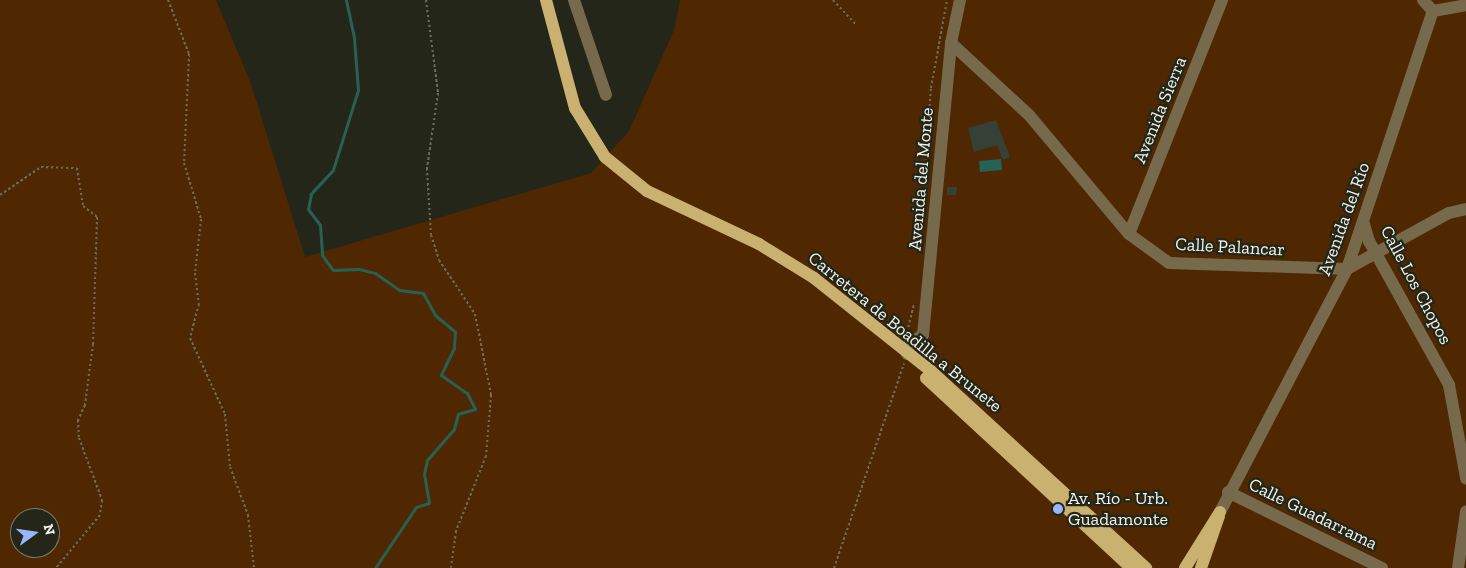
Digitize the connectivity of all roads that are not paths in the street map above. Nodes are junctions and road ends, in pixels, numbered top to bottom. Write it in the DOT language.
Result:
graph roads {
  1 [pos="546,0"];
  2 [pos="574,0"];
  3 [pos="960,0"];
  4 [pos="1222,0"];
  5 [pos="1423,0"];
  6 [pos="1466,5"];
  7 [pos="1432,11"];
  8 [pos="951,43"];
  9 [pos="606,95"];
  10 [pos="1466,209"];
  11 [pos="1364,224"];
  12 [pos="1129,234"];
  13 [pos="1380,254"];
  14 [pos="1347,269"];
  15 [pos="908,349"];
  16 [pos="1013,457"];
  17 [pos="1466,478"];
  18 [pos="1060,486"];
  19 [pos="1228,492"];
  20 [pos="1220,512"];
  21 [pos="1466,512"];
  22 [pos="1188,567"];
  23 [pos="1131,568"];
  24 [pos="1138,568"];
  25 [pos="1146,568"];
  26 [pos="1157,568"];
  27 [pos="1201,568"];
  28 [pos="1382,568"];
  29 [pos="1458,568"];
  1 -- 15 [label="main road, Carretera de Boadilla a Brunete"];
  2 -- 9 [label="street"];
  3 -- 8 [label="street, Avenida del Monte"];
  4 -- 12 [label="street, Avenida Sierra"];
  5 -- 7 [label="street"];
  6 -- 7 [label="street"];
  7 -- 11 [label="street, Avenida del Río"];
  8 -- 12 [label="street, Calle Palancar"];
  8 -- 15 [label="street, Avenida del Monte"];
  10 -- 13 [label="street, Calle Palancar"];
  11 -- 13 [label="street, Calle Los Chopos"];
  11 -- 14 [label="street, Avenida del Río"];
  12 -- 14 [label="street, Calle Palancar"];
  13 -- 14 [label="street, Calle Palancar"];
  13 -- 17 [label="street, Calle Los Chopos"];
  14 -- 19 [label="street, Avenida del Río"];
  15 -- 16 [label="main road"];
  15 -- 18 [label="main road, Carretera de Boadilla a Brunete"];
  16 -- 23 [label="main road"];
  16 -- 24 [label="main road"];
  18 -- 25 [label="main road, Carretera de Boadilla a Brunete"];
  18 -- 26 [label="main road"];
  19 -- 20 [label="street, Avenida del Río"];
  19 -- 28 [label="street, Calle Guadarrama"];
  20 -- 22 [label="main road"];
  20 -- 27 [label="main road"];
  21 -- 29 [label="street"];
}
